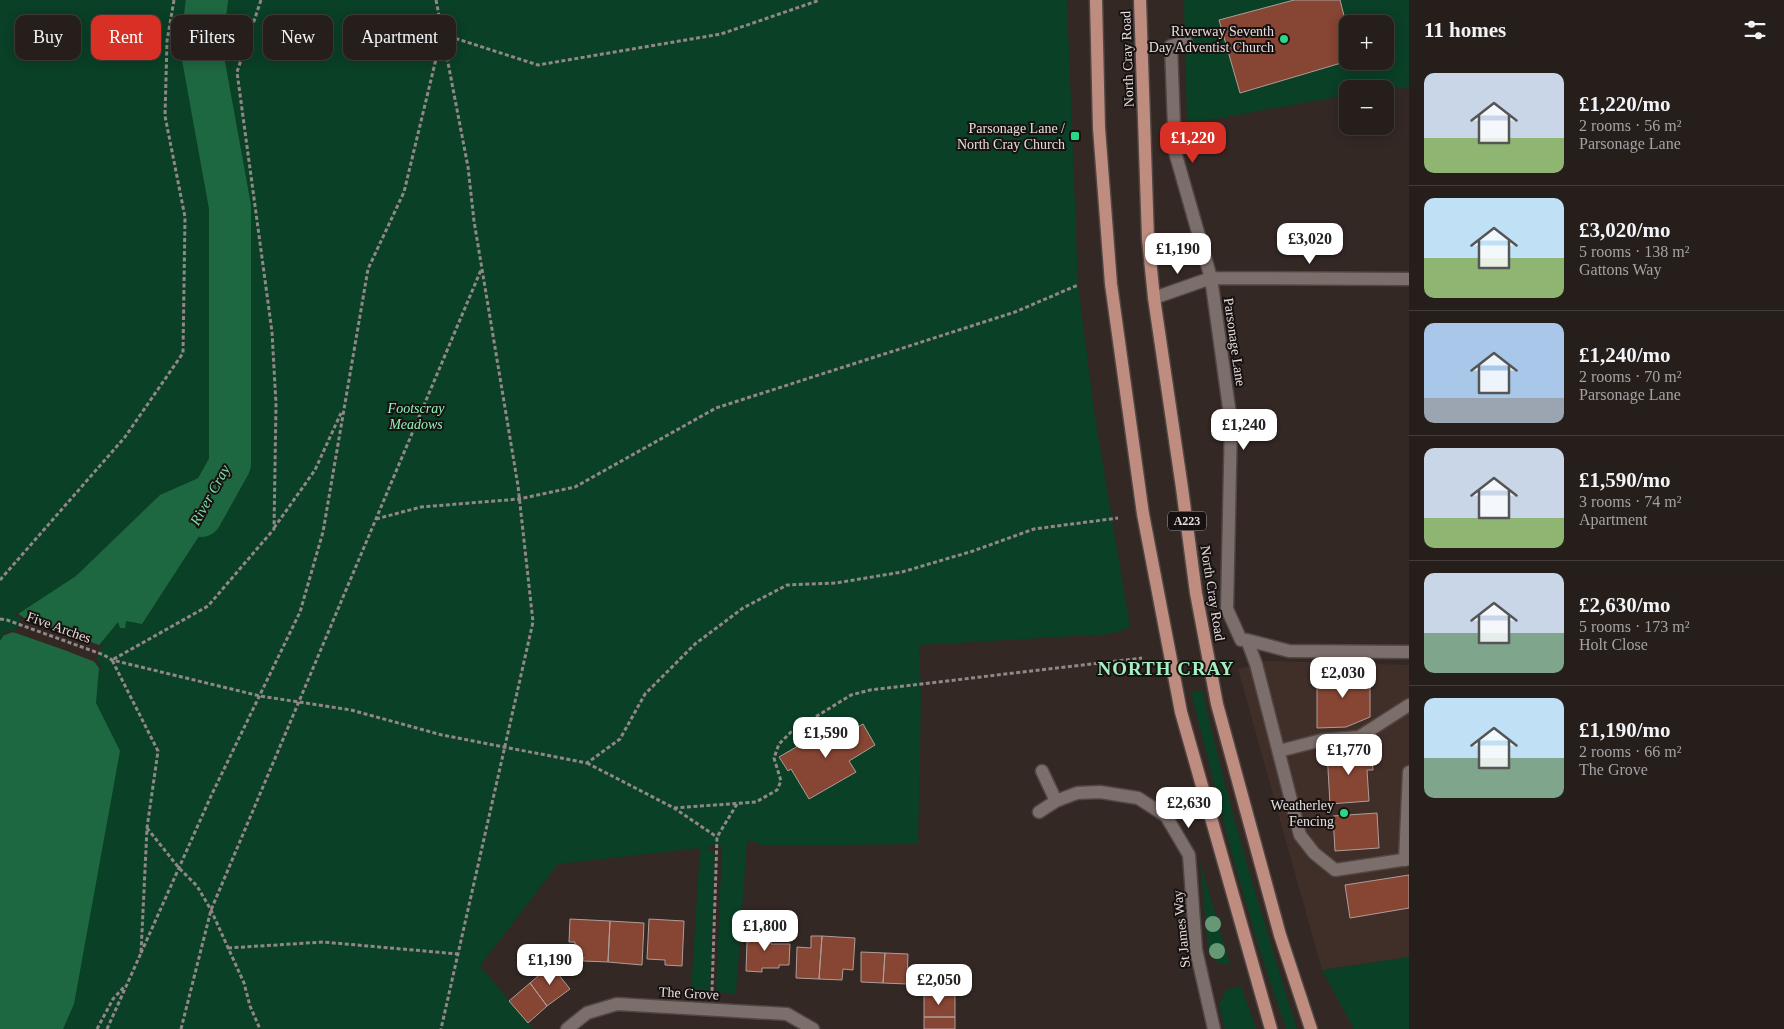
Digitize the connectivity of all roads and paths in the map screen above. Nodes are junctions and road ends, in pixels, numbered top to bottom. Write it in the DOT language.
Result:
graph roads {
  1 [pos="174,0"];
  2 [pos="262,0"];
  3 [pos="436,0"];
  4 [pos="820,0"];
  5 [pos="1096,0"];
  6 [pos="1140,0"];
  7 [pos="439,15"];
  8 [pos="456,39"];
  9 [pos="1186,42"];
  10 [pos="436,60"];
  11 [pos="447,60"];
  12 [pos="482,270"];
  13 [pos="1211,278"];
  14 [pos="1409,279"];
  15 [pos="1078,285"];
  16 [pos="1154,298"];
  17 [pos="343,409"];
  18 [pos="519,499"];
  19 [pos="376,518"];
  20 [pos="1118,518"];
  21 [pos="274,529"];
  22 [pos="0,580"];
  23 [pos="0,619"];
  24 [pos="1247,640"];
  25 [pos="1409,652"];
  26 [pos="1142,658"];
  27 [pos="112,660"];
  28 [pos="260,696"];
  29 [pos="298,702"];
  30 [pos="1409,705"];
  31 [pos="504,746"];
  32 [pos="1279,751"];
  33 [pos="587,763"];
  34 [pos="1042,771"];
  35 [pos="1409,772"];
  36 [pos="1056,801"];
  37 [pos="737,804"];
  38 [pos="674,808"];
  39 [pos="1039,812"];
  40 [pos="146,828"];
  41 [pos="717,837"];
  42 [pos="1407,860"];
  43 [pos="179,868"];
  44 [pos="211,910"];
  45 [pos="228,948"];
  46 [pos="141,953"];
  47 [pos="458,954"];
  48 [pos="127,984"];
  49 [pos="712,994"];
  50 [pos="97,1029"];
  51 [pos="107,1029"];
  52 [pos="181,1029"];
  53 [pos="260,1029"];
  54 [pos="441,1029"];
  55 [pos="566,1029"];
  56 [pos="812,1029"];
  57 [pos="1214,1029"];
  58 [pos="1271,1029"];
  59 [pos="1311,1029"];
  1 -- 22 [label="path"];
  2 -- 21 [label="path"];
  3 -- 7 [label="path"];
  4 -- 8 [label="path"];
  5 -- 58 [label="main road"];
  6 -- 16 [label="main road, North Cray Road / A223"];
  9 -- 13 [label="street, Parsonage Lane"];
  10 -- 17 [label="path"];
  11 -- 12 [label="path"];
  12 -- 18 [label="path"];
  12 -- 19 [label="path"];
  13 -- 14 [label="street"];
  13 -- 16 [label="street"];
  13 -- 24 [label="street, Parsonage Lane"];
  15 -- 18 [label="path"];
  16 -- 59 [label="main road, North Cray Road / A223"];
  17 -- 21 [label="path"];
  17 -- 28 [label="path"];
  18 -- 19 [label="path"];
  18 -- 31 [label="path"];
  19 -- 29 [label="path"];
  20 -- 33 [label="path"];
  21 -- 27 [label="path"];
  23 -- 27 [label="path, Five Arches"];
  24 -- 25 [label="street"];
  24 -- 32 [label="street"];
  26 -- 37 [label="path"];
  27 -- 28 [label="path"];
  27 -- 40 [label="path"];
  28 -- 29 [label="path"];
  28 -- 43 [label="path"];
  29 -- 31 [label="path"];
  29 -- 44 [label="path"];
  30 -- 32 [label="street"];
  31 -- 33 [label="path"];
  31 -- 47 [label="path"];
  32 -- 42 [label="street"];
  33 -- 38 [label="path"];
  34 -- 36 [label="street"];
  35 -- 42 [label="street"];
  36 -- 39 [label="street"];
  36 -- 57 [label="street, St James Way"];
  37 -- 38 [label="path"];
  37 -- 41 [label="path"];
  38 -- 41 [label="path"];
  40 -- 43 [label="path"];
  40 -- 46 [label="path"];
  41 -- 49 [label="path"];
  43 -- 44 [label="path"];
  43 -- 46 [label="path"];
  44 -- 45 [label="path"];
  44 -- 52 [label="path"];
  45 -- 47 [label="path"];
  45 -- 53 [label="path"];
  46 -- 48 [label="path"];
  47 -- 54 [label="path"];
  48 -- 50 [label="path"];
  48 -- 51 [label="path"];
  55 -- 56 [label="street, The Grove"];
}
